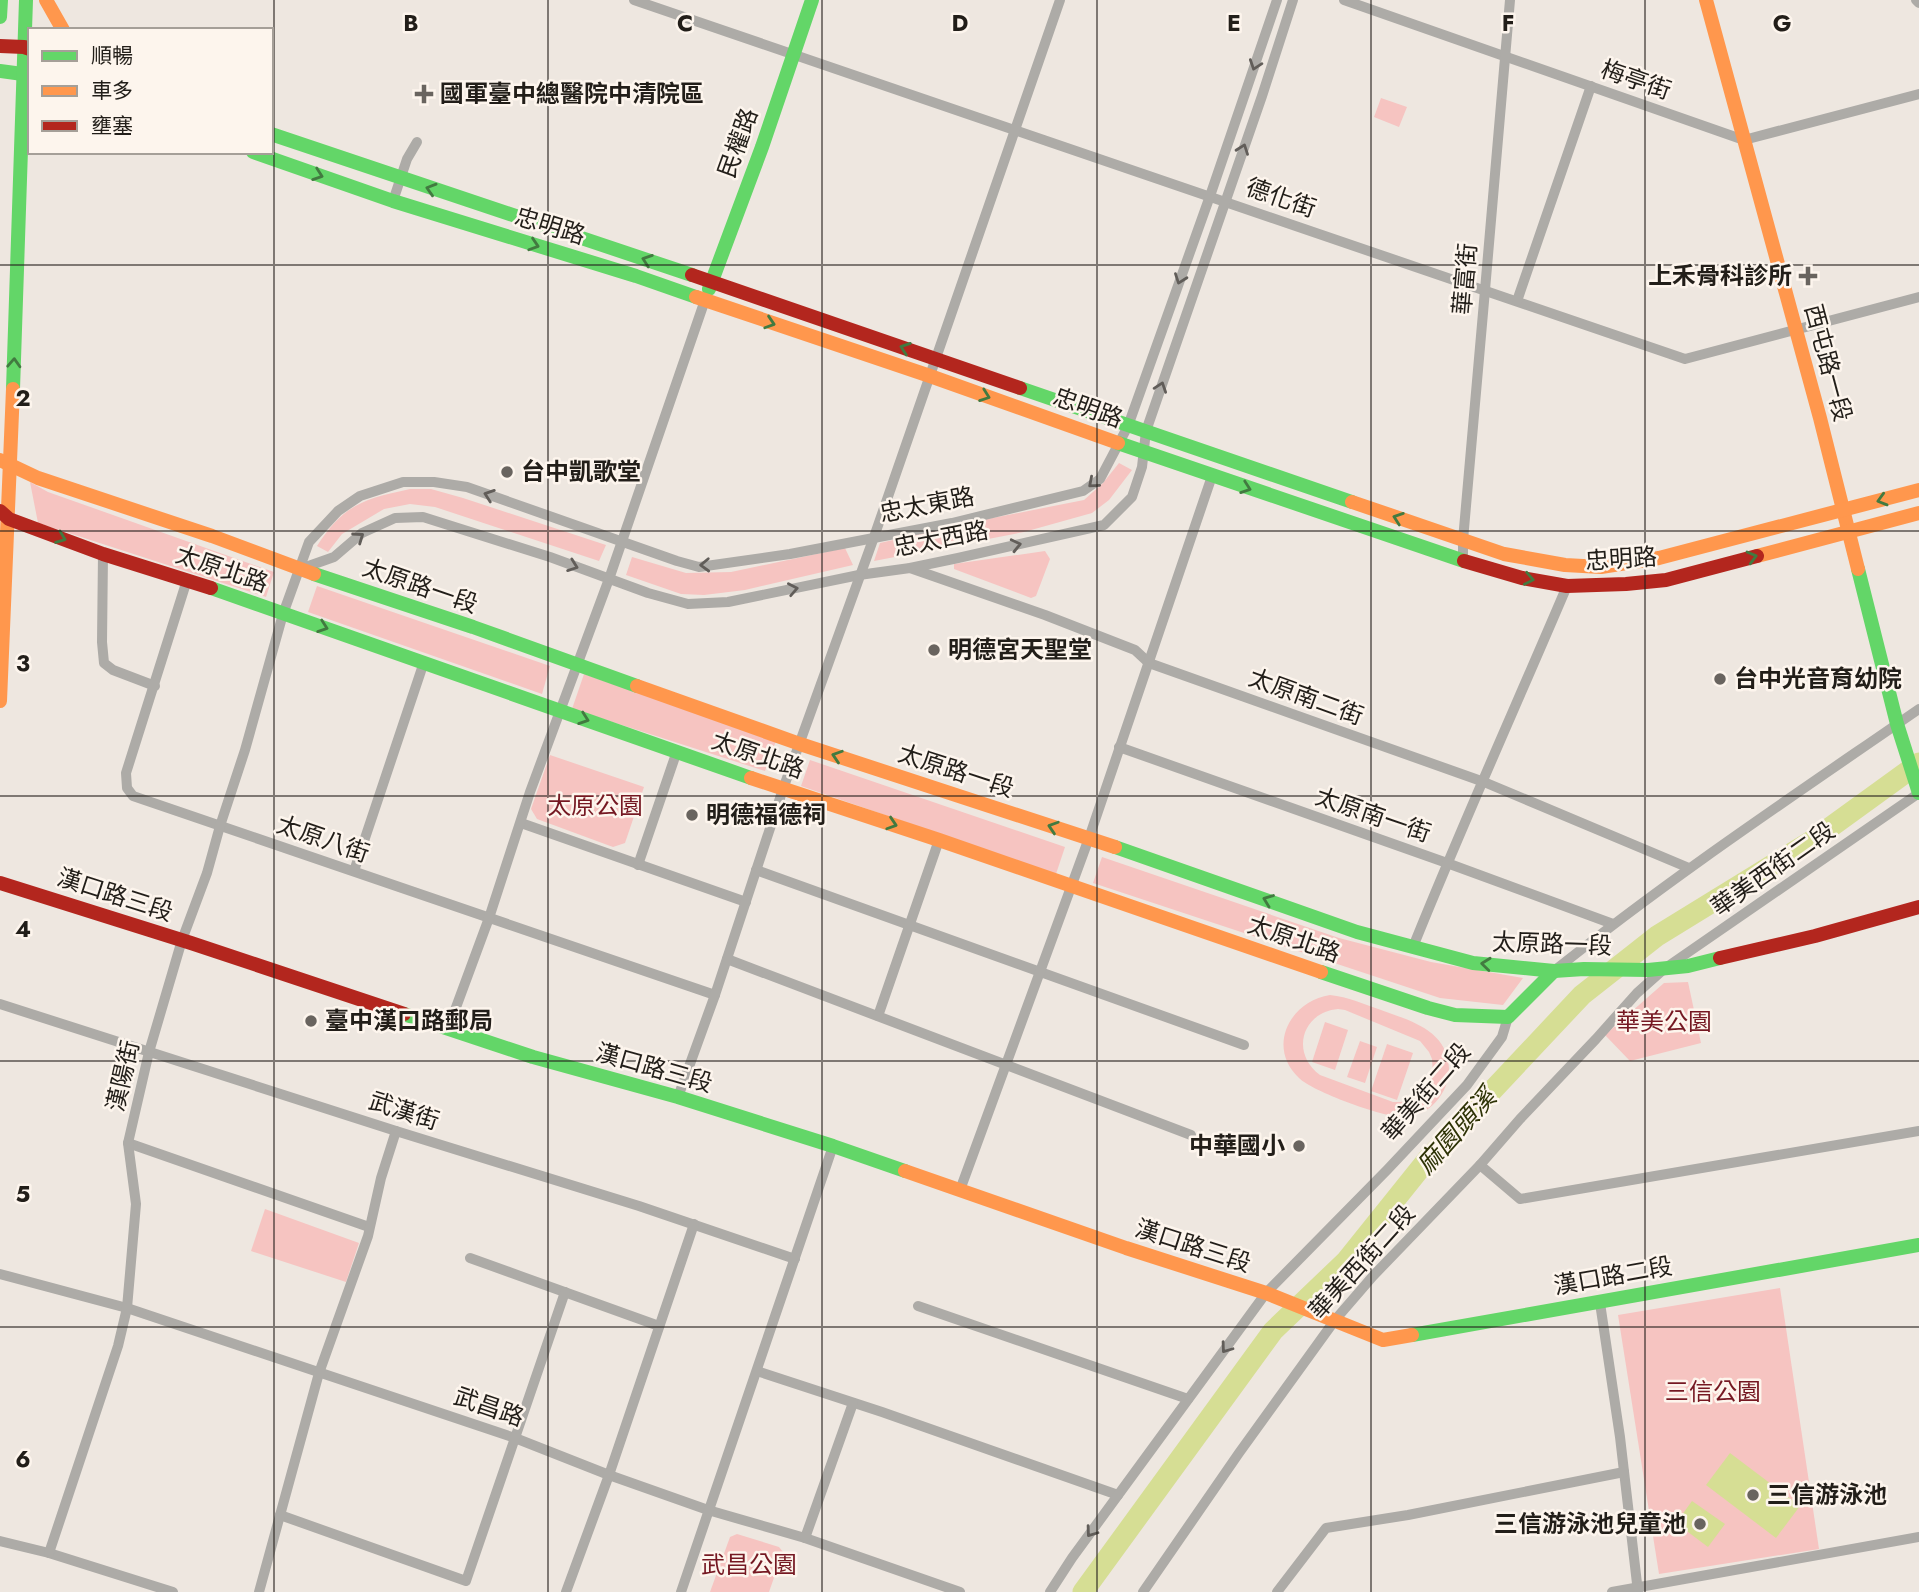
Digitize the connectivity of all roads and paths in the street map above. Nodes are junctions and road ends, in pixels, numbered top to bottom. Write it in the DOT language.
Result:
graph roads {
  1 [pos="1,0"];
  2 [pos="26,0"];
  3 [pos="46,0"];
  4 [pos="634,0"];
  5 [pos="812,0"];
  6 [pos="1060,0"];
  7 [pos="1277,0"];
  8 [pos="1293,0"];
  9 [pos="1344,0"];
  10 [pos="1510,0"];
  11 [pos="1706,0"];
  12 [pos="0,18"];
  13 [pos="62,28"];
  14 [pos="0,46"];
  15 [pos="27,48"];
  16 [pos="793,55"];
  17 [pos="1506,57"];
  18 [pos="0,71"];
  19 [pos="27,74"];
  20 [pos="1591,86"];
  21 [pos="1919,93"];
  22 [pos="1015,130"];
  23 [pos="273,135"];
  24 [pos="1744,139"];
  25 [pos="26,140"];
  26 [pos="417,142"];
  27 [pos="259,154"];
  28 [pos="401,179"];
  29 [pos="1210,197"];
  30 [pos="393,201"];
  31 [pos="1224,201"];
  32 [pos="712,282"];
  33 [pos="1486,291"];
  34 [pos="1919,297"];
  35 [pos="705,300"];
  36 [pos="1517,301"];
  37 [pos="1796,330"];
  38 [pos="936,359"];
  39 [pos="930,376"];
  40 [pos="1128,426"];
  41 [pos="1146,432"];
  42 [pos="1119,444"];
  43 [pos="1145,453"];
  44 [pos="5,462"];
  45 [pos="1212,477"];
  46 [pos="1919,490"];
  47 [pos="1844,511"];
  48 [pos="1919,513"];
  49 [pos="5,515"];
  50 [pos="1849,531"];
  51 [pos="874,537"];
  52 [pos="1462,540"];
  53 [pos="622,541"];
  54 [pos="103,554"];
  55 [pos="1463,561"];
  56 [pos="910,568"];
  57 [pos="299,569"];
  58 [pos="859,575"];
  59 [pos="609,579"];
  60 [pos="187,580"];
  61 [pos="1567,586"];
  62 [pos="283,614"];
  63 [pos="424,662"];
  64 [pos="1149,663"];
  65 [pos="578,664"];
  66 [pos="155,687"];
  67 [pos="0,701"];
  68 [pos="1919,709"];
  69 [pos="561,711"];
  70 [pos="1897,724"];
  71 [pos="800,744"];
  72 [pos="1119,747"];
  73 [pos="677,751"];
  74 [pos="1484,782"];
  75 [pos="783,789"];
  76 [pos="1919,792"];
  77 [pos="521,823"];
  78 [pos="220,826"];
  79 [pos="1089,838"];
  80 [pos="939,840"];
  81 [pos="1447,863"];
  82 [pos="638,865"];
  83 [pos="1689,868"];
  84 [pos="755,870"];
  85 [pos="354,871"];
  86 [pos="0,883"];
  87 [pos="1071,885"];
  88 [pos="746,902"];
  89 [pos="1919,907"];
  90 [pos="488,918"];
  91 [pos="1613,924"];
  92 [pos="910,925"];
  93 [pos="182,940"];
  94 [pos="1413,947"];
  95 [pos="727,959"];
  96 [pos="1664,969"];
  97 [pos="1040,971"];
  98 [pos="1554,971"];
  99 [pos="715,995"];
  100 [pos="0,1004"];
  101 [pos="878,1016"];
  102 [pos="1508,1017"];
  103 [pos="448,1029"];
  104 [pos="1244,1045"];
  105 [pos="149,1052"];
  106 [pos="1006,1064"];
  107 [pos="678,1097"];
  108 [pos="396,1131"];
  109 [pos="1919,1131"];
  110 [pos="1191,1135"];
  111 [pos="128,1143"];
  112 [pos="833,1146"];
  113 [pos="1480,1166"];
  114 [pos="960,1190"];
  115 [pos="694,1224"];
  116 [pos="369,1227"];
  117 [pos="1919,1245"];
  118 [pos="470,1258"];
  119 [pos="795,1259"];
  120 [pos="0,1274"];
  121 [pos="565,1292"];
  122 [pos="1266,1293"];
  123 [pos="1600,1303"];
  124 [pos="918,1306"];
  125 [pos="127,1308"];
  126 [pos="1319,1314"];
  127 [pos="1335,1320"];
  128 [pos="659,1326"];
  129 [pos="757,1371"];
  130 [pos="319,1373"];
  131 [pos="1188,1399"];
  132 [pos="853,1403"];
  133 [pos="515,1438"];
  134 [pos="1624,1472"];
  135 [pos="609,1475"];
  136 [pos="1118,1495"];
  137 [pos="708,1510"];
  138 [pos="280,1515"];
  139 [pos="1919,1537"];
  140 [pos="805,1538"];
  141 [pos="0,1541"];
  142 [pos="49,1553"];
  143 [pos="1637,1590"];
  144 [pos="173,1592"];
  145 [pos="259,1592"];
  146 [pos="566,1592"];
  147 [pos="681,1592"];
  148 [pos="960,1592"];
  149 [pos="1050,1592"];
  150 [pos="1143,1592"];
  151 [pos="1277,1592"];
  152 [pos="1612,1592"];
  1 -- 12 [label="street"];
  2 -- 15 [label="street"];
  3 -- 13 [label="street"];
  4 -- 16 [label="street, 德化街"];
  5 -- 16 [label="street, 民權路"];
  6 -- 22 [label="street"];
  7 -- 29 [label="street, 忠太東路, one-way"];
  31 -- 8 [label="street, 忠太西路, one-way"];
  9 -- 17 [label="street, 梅亭街"];
  10 -- 17 [label="street, 華富街"];
  11 -- 24 [label="street, 西屯路一段"];
  14 -- 15 [label="street"];
  15 -- 19 [label="street"];
  16 -- 22 [label="street, 德化街"];
  16 -- 32 [label="street, 民權路"];
  17 -- 20 [label="street, 梅亭街"];
  17 -- 33 [label="street, 華富街"];
  18 -- 19 [label="street"];
  19 -- 25 [label="street"];
  20 -- 24 [label="street, 梅亭街"];
  20 -- 36 [label="street"];
  21 -- 24 [label="street"];
  22 -- 29 [label="street, 德化街"];
  22 -- 38 [label="street"];
  23 -- 28 [label="street, 忠明路"];
  24 -- 37 [label="street, 西屯路一段"];
  44 -- 25 [label="street, one-way"];
  26 -- 28 [label="street"];
  27 -- 30 [label="street, 忠明路, one-way"];
  28 -- 30 [label="street"];
  32 -- 28 [label="street, 忠明路, one-way"];
  29 -- 31 [label="street, 德化街"];
  29 -- 40 [label="street, 忠太東路, one-way"];
  30 -- 35 [label="street, 忠明路, one-way"];
  31 -- 33 [label="street, 德化街"];
  41 -- 31 [label="street, 忠太西路, one-way"];
  32 -- 35 [label="street, 民權路"];
  38 -- 32 [label="street, 忠明路, one-way"];
  33 -- 36 [label="street, 德化街"];
  33 -- 52 [label="street, 華富街"];
  34 -- 37 [label="street, 德化街"];
  35 -- 39 [label="street, 忠明路, one-way"];
  35 -- 53 [label="street"];
  36 -- 37 [label="street, 德化街"];
  37 -- 47 [label="street, 西屯路一段"];
  38 -- 39 [label="street"];
  38 -- 40 [label="street, 忠明路"];
  39 -- 42 [label="street, 忠明路, one-way"];
  39 -- 51 [label="street"];
  40 -- 41 [label="street, 忠明路"];
  40 -- 42 [label="street, 忠太東路"];
  41 -- 43 [label="street, 忠太西路"];
  52 -- 41 [label="street, 忠明路, one-way"];
  42 -- 43 [label="street, 忠明路"];
  42 -- 51 [label="street, 忠太東路, one-way"];
  43 -- 45 [label="street, 忠明路"];
  56 -- 43 [label="street, 忠太西路, one-way"];
  44 -- 49 [label="street"];
  44 -- 57 [label="street, 太原路一段"];
  45 -- 55 [label="street, 忠明路, one-way"];
  45 -- 64 [label="street"];
  46 -- 47 [label="street, 忠明路, one-way"];
  47 -- 50 [label="street, 西屯路一段"];
  47 -- 52 [label="street, 忠明路"];
  48 -- 50 [label="street, 忠明路"];
  49 -- 54 [label="street, 太原北路, one-way"];
  49 -- 67 [label="street"];
  61 -- 50 [label="street, 忠明路, one-way"];
  50 -- 70 [label="street, 西屯路一段"];
  51 -- 53 [label="street, 忠太東路, one-way"];
  51 -- 58 [label="street"];
  52 -- 55 [label="street, 華富街"];
  53 -- 57 [label="street, 忠太東路, one-way"];
  53 -- 59 [label="street"];
  54 -- 60 [label="street, 太原北路"];
  54 -- 66 [label="street"];
  55 -- 61 [label="street, 忠明路, one-way"];
  56 -- 58 [label="street, 忠太西路"];
  56 -- 64 [label="street, 太原南二街"];
  57 -- 59 [label="street, 忠太西路, one-way"];
  57 -- 62 [label="street"];
  57 -- 65 [label="street, 太原路一段"];
  59 -- 58 [label="street, 忠太西路, one-way"];
  58 -- 71 [label="street"];
  59 -- 65 [label="street"];
  60 -- 62 [label="street, 太原北路"];
  60 -- 66 [label="street, 太原八街"];
  61 -- 74 [label="street"];
  62 -- 63 [label="street, 太原北路, one-way"];
  62 -- 78 [label="street, 漢陽街"];
  63 -- 69 [label="street, 太原北路"];
  63 -- 85 [label="street"];
  64 -- 72 [label="street"];
  64 -- 74 [label="street, 太原南二街"];
  65 -- 69 [label="street"];
  65 -- 71 [label="street, 太原路一段"];
  66 -- 78 [label="street, 太原八街"];
  68 -- 70 [label="street, 華美街二段"];
  69 -- 73 [label="street, 太原北路, one-way"];
  69 -- 77 [label="street"];
  70 -- 76 [label="street, 西屯路一段"];
  70 -- 83 [label="street, 華美街二段"];
  71 -- 75 [label="street"];
  79 -- 71 [label="street, 太原路一段, one-way"];
  72 -- 79 [label="street"];
  72 -- 81 [label="street, 太原南一街"];
  73 -- 75 [label="street, 太原北路"];
  73 -- 82 [label="street"];
  74 -- 81 [label="street"];
  74 -- 83 [label="street, 太原南二街"];
  75 -- 80 [label="street, 太原北路, one-way"];
  75 -- 84 [label="street"];
  76 -- 96 [label="street, 華美西街二段"];
  77 -- 82 [label="street"];
  77 -- 90 [label="street"];
  78 -- 85 [label="street, 太原八街"];
  78 -- 93 [label="street, 漢陽街"];
  79 -- 87 [label="street"];
  94 -- 79 [label="street, 太原路一段, one-way"];
  80 -- 87 [label="street, 太原北路"];
  80 -- 92 [label="street"];
  81 -- 91 [label="street, 太原南一街"];
  81 -- 94 [label="street"];
  82 -- 88 [label="street"];
  83 -- 91 [label="street, 華美街二段"];
  84 -- 88 [label="street"];
  84 -- 92 [label="street"];
  85 -- 90 [label="street, 太原八街"];
  86 -- 93 [label="street, 漢口路三段"];
  87 -- 97 [label="street"];
  87 -- 102 [label="street, 太原北路"];
  88 -- 95 [label="street"];
  89 -- 96 [label="street, 太原路一段"];
  90 -- 99 [label="street, 太原八街"];
  90 -- 103 [label="street"];
  91 -- 98 [label="street, 華美街二段"];
  92 -- 97 [label="street"];
  92 -- 101 [label="street"];
  93 -- 103 [label="street, 漢口路三段"];
  93 -- 105 [label="street, 漢陽街"];
  98 -- 94 [label="street, 太原路一段, one-way"];
  95 -- 99 [label="street"];
  95 -- 101 [label="street"];
  96 -- 98 [label="street, 太原路一段"];
  96 -- 113 [label="street, 華美西街二段"];
  97 -- 104 [label="street"];
  97 -- 106 [label="street"];
  98 -- 102 [label="street, 華美街二段"];
  99 -- 107 [label="street"];
  100 -- 105 [label="street, 武漢街"];
  101 -- 106 [label="street"];
  102 -- 122 [label="street, 華美街二段"];
  103 -- 107 [label="street, 漢口路三段"];
  105 -- 108 [label="street, 武漢街"];
  105 -- 111 [label="street, 漢陽街"];
  106 -- 110 [label="street"];
  106 -- 114 [label="street"];
  107 -- 112 [label="street, 漢口路三段"];
  108 -- 115 [label="street, 武漢街"];
  108 -- 116 [label="street"];
  109 -- 113 [label="street"];
  111 -- 116 [label="street"];
  111 -- 125 [label="street, 漢陽街"];
  112 -- 114 [label="street, 漢口路三段"];
  112 -- 119 [label="street"];
  113 -- 127 [label="street, 華美西街二段"];
  114 -- 122 [label="street, 漢口路三段"];
  115 -- 119 [label="street, 武漢街"];
  115 -- 128 [label="street"];
  116 -- 130 [label="street"];
  117 -- 123 [label="street, 漢口路二段"];
  118 -- 121 [label="street"];
  119 -- 129 [label="street"];
  120 -- 125 [label="street, 武昌路"];
  121 -- 128 [label="street"];
  121 -- 133 [label="street"];
  122 -- 126 [label="street, 漢口路三段"];
  122 -- 131 [label="street, 華美街二段, one-way"];
  123 -- 127 [label="street, 漢口路二段"];
  123 -- 134 [label="street"];
  124 -- 131 [label="street"];
  125 -- 130 [label="street, 武昌路"];
  125 -- 142 [label="street, 漢陽街"];
  126 -- 127 [label="street, 漢口路二段"];
  127 -- 150 [label="street, 華美西街二段"];
  128 -- 135 [label="street"];
  129 -- 132 [label="street"];
  129 -- 137 [label="street"];
  130 -- 133 [label="street, 武昌路"];
  130 -- 138 [label="street"];
  131 -- 136 [label="street, 華美街二段"];
  132 -- 136 [label="street"];
  132 -- 140 [label="street"];
  133 -- 135 [label="street, 武昌路"];
  133 -- 138 [label="street"];
  134 -- 143 [label="street"];
  134 -- 151 [label="street"];
  135 -- 137 [label="street, 武昌路"];
  135 -- 146 [label="street"];
  136 -- 149 [label="street, 華美街二段, one-way"];
  137 -- 140 [label="street, 武昌路"];
  137 -- 147 [label="street"];
  138 -- 145 [label="street"];
  139 -- 143 [label="street"];
  140 -- 148 [label="street, 武昌路"];
  141 -- 142 [label="street"];
  142 -- 144 [label="street"];
  143 -- 152 [label="street"];
}
